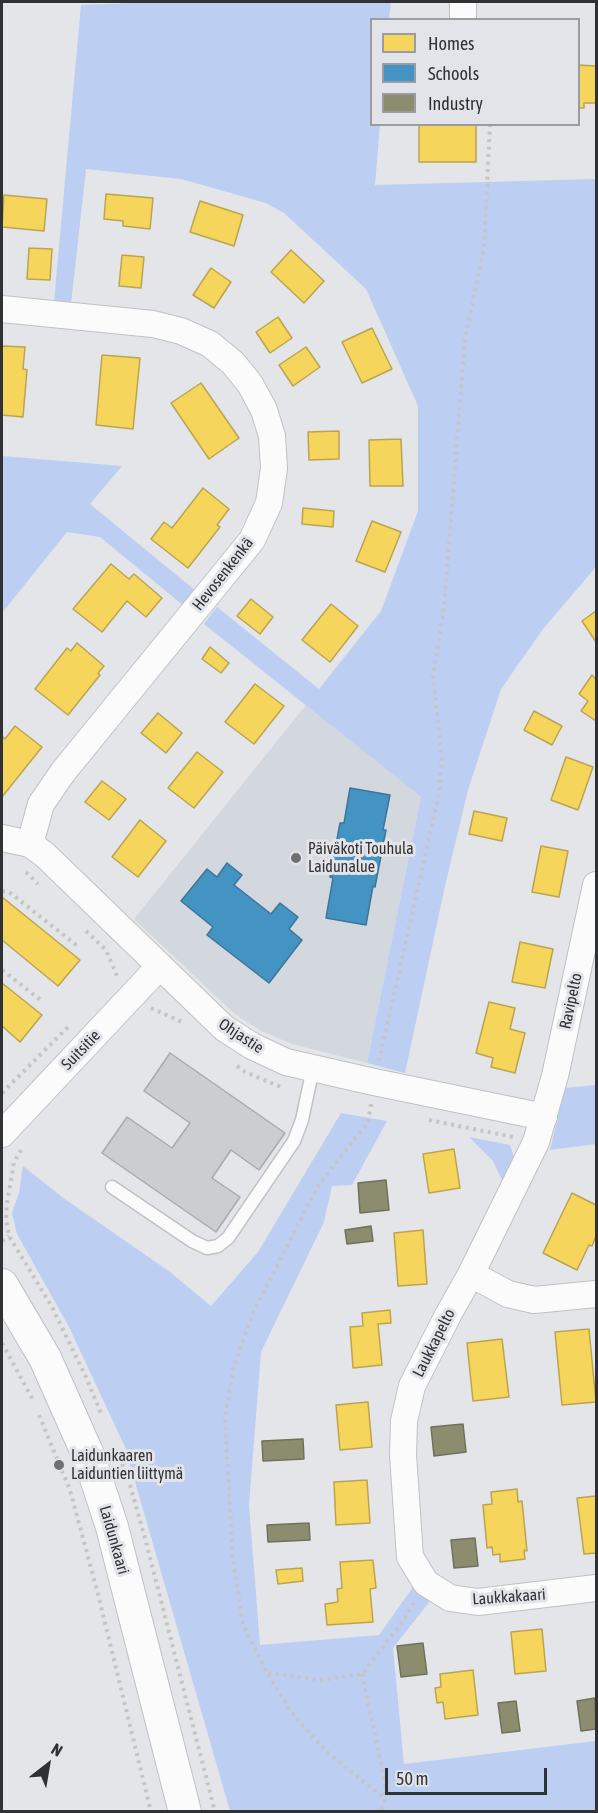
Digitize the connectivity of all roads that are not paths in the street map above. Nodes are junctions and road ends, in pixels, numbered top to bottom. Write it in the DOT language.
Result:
graph roads {
  1 [pos="463,2"];
  2 [pos="463,18"];
  3 [pos="2,309"];
  4 [pos="2,838"];
  5 [pos="24,855"];
  6 [pos="597,885"];
  7 [pos="592,931"];
  8 [pos="160,966"];
  9 [pos="313,1068"];
  10 [pos="544,1117"];
  11 [pos="2,1134"];
  12 [pos="112,1187"];
  13 [pos="471,1274"];
  14 [pos="2,1285"];
  15 [pos="597,1294"];
  16 [pos="426,1582"];
  17 [pos="597,1588"];
  18 [pos="185,1812"];
  1 -- 2 [label="street"];
  3 -- 5 [label="street, Hevosenkenkä"];
  4 -- 5 [label="street, Ohjastie"];
  5 -- 8 [label="street, Ohjastie"];
  6 -- 7 [label="street, Ravipelto"];
  7 -- 10 [label="street, Ravipelto"];
  8 -- 9 [label="street, Ohjastie"];
  8 -- 11 [label="street, Suitsitie"];
  9 -- 10 [label="street, Ohjastie"];
  9 -- 12 [label="lane"];
  10 -- 13 [label="street, Laukkapelto"];
  13 -- 15 [label="street"];
  13 -- 16 [label="street, Laukkapelto"];
  14 -- 18 [label="street, Laidunkaari"];
  16 -- 17 [label="street, Laukkakaari"];
}
